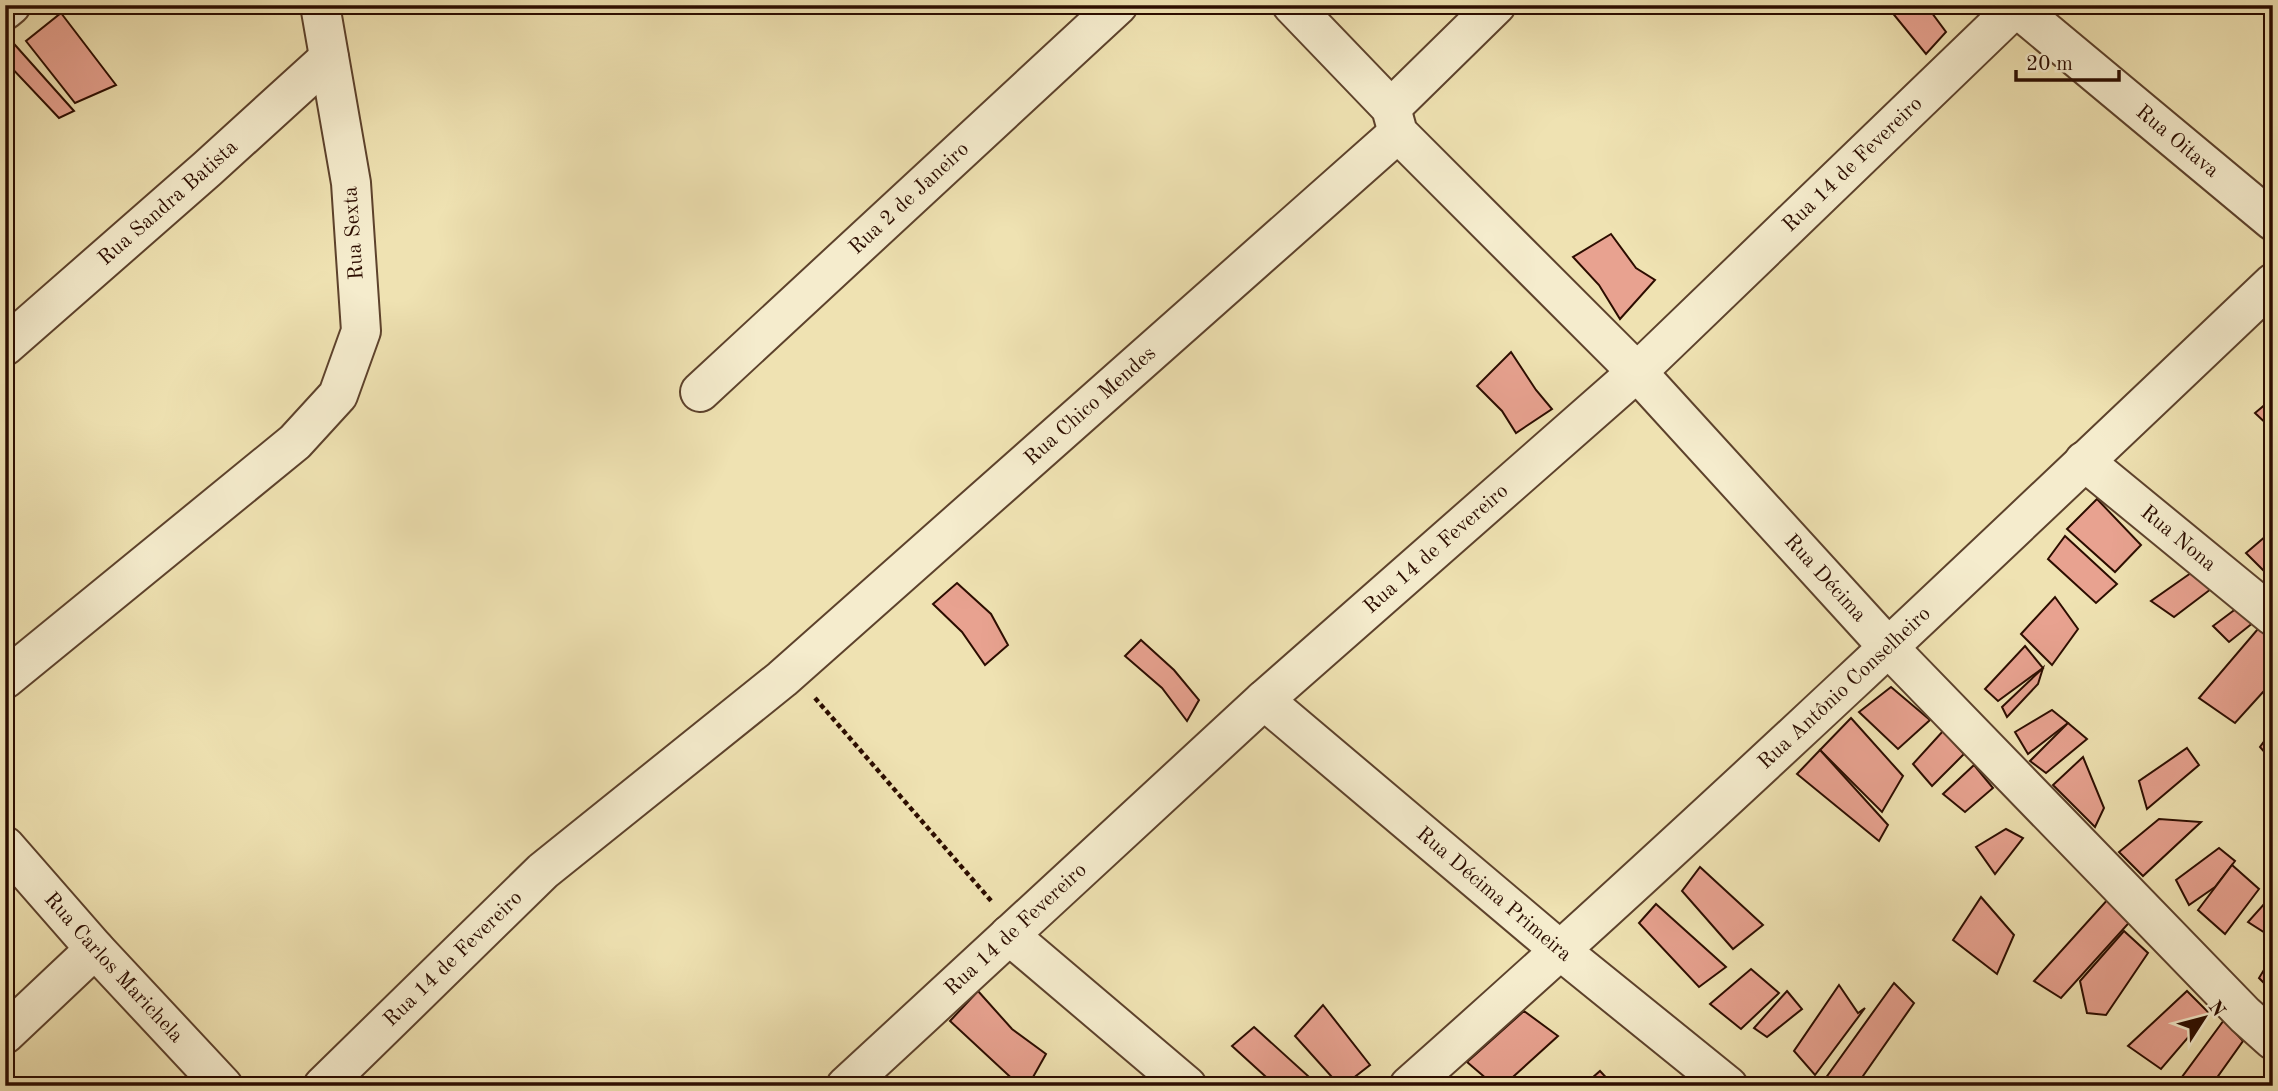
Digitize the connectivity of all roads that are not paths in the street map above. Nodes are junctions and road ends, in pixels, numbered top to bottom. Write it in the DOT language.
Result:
graph roads {
  1 [pos="11,5"];
  2 [pos="320,5"];
  3 [pos="1118,5"];
  4 [pos="1292,5"];
  5 [pos="1496,5"];
  6 [pos="2017,6"];
  7 [pos="5,10"];
  8 [pos="329,58"];
  9 [pos="1394,120"];
  10 [pos="2273,221"];
  11 [pos="2273,283"];
  12 [pos="5,346"];
  13 [pos="1637,372"];
  14 [pos="700,392"];
  15 [pos="2084,461"];
  16 [pos="2273,616"];
  17 [pos="1889,648"];
  18 [pos="787,675"];
  19 [pos="5,679"];
  20 [pos="1264,700"];
  21 [pos="5,846"];
  22 [pos="1012,932"];
  23 [pos="95,949"];
  24 [pos="1561,951"];
  25 [pos="5,1034"];
  26 [pos="2273,1040"];
  27 [pos="223,1086"];
  28 [pos="323,1086"];
  29 [pos="846,1086"];
  30 [pos="1187,1086"];
  31 [pos="1409,1086"];
  32 [pos="1728,1086"];
  1 -- 7 [label="street"];
  2 -- 8 [label="street, Rua Sexta"];
  3 -- 14 [label="street, Rua 2 de Janeiro"];
  4 -- 9 [label="street"];
  5 -- 9 [label="street, Rua Chico Mendes"];
  6 -- 10 [label="street, Rua Oitava"];
  6 -- 13 [label="street, Rua 14 de Fevereiro"];
  8 -- 12 [label="street, Rua Sandra Batista"];
  8 -- 19 [label="street, Rua Sexta"];
  9 -- 13 [label="street, Rua Décima"];
  9 -- 18 [label="street, Rua Chico Mendes"];
  11 -- 15 [label="street, Rua Antônio Conselheiro"];
  13 -- 17 [label="street, Rua Décima"];
  13 -- 20 [label="street, Rua 14 de Fevereiro"];
  15 -- 16 [label="street, Rua Nona"];
  15 -- 17 [label="street, Rua Antônio Conselheiro"];
  17 -- 24 [label="street, Rua Antônio Conselheiro"];
  17 -- 26 [label="street, Rua Décima"];
  18 -- 28 [label="street, Rua 14 de Fevereiro"];
  20 -- 22 [label="street, Rua 14 de Fevereiro"];
  20 -- 24 [label="street, Rua Décima Primeira"];
  21 -- 23 [label="street, Rua Carlos Marichela"];
  22 -- 29 [label="street, Rua 14 de Fevereiro"];
  22 -- 30 [label="street"];
  23 -- 25 [label="street"];
  23 -- 27 [label="street, Rua Carlos Marichela"];
  24 -- 31 [label="street, Rua Antônio Conselheiro"];
  24 -- 32 [label="street, Rua Décima Primeira"];
}
